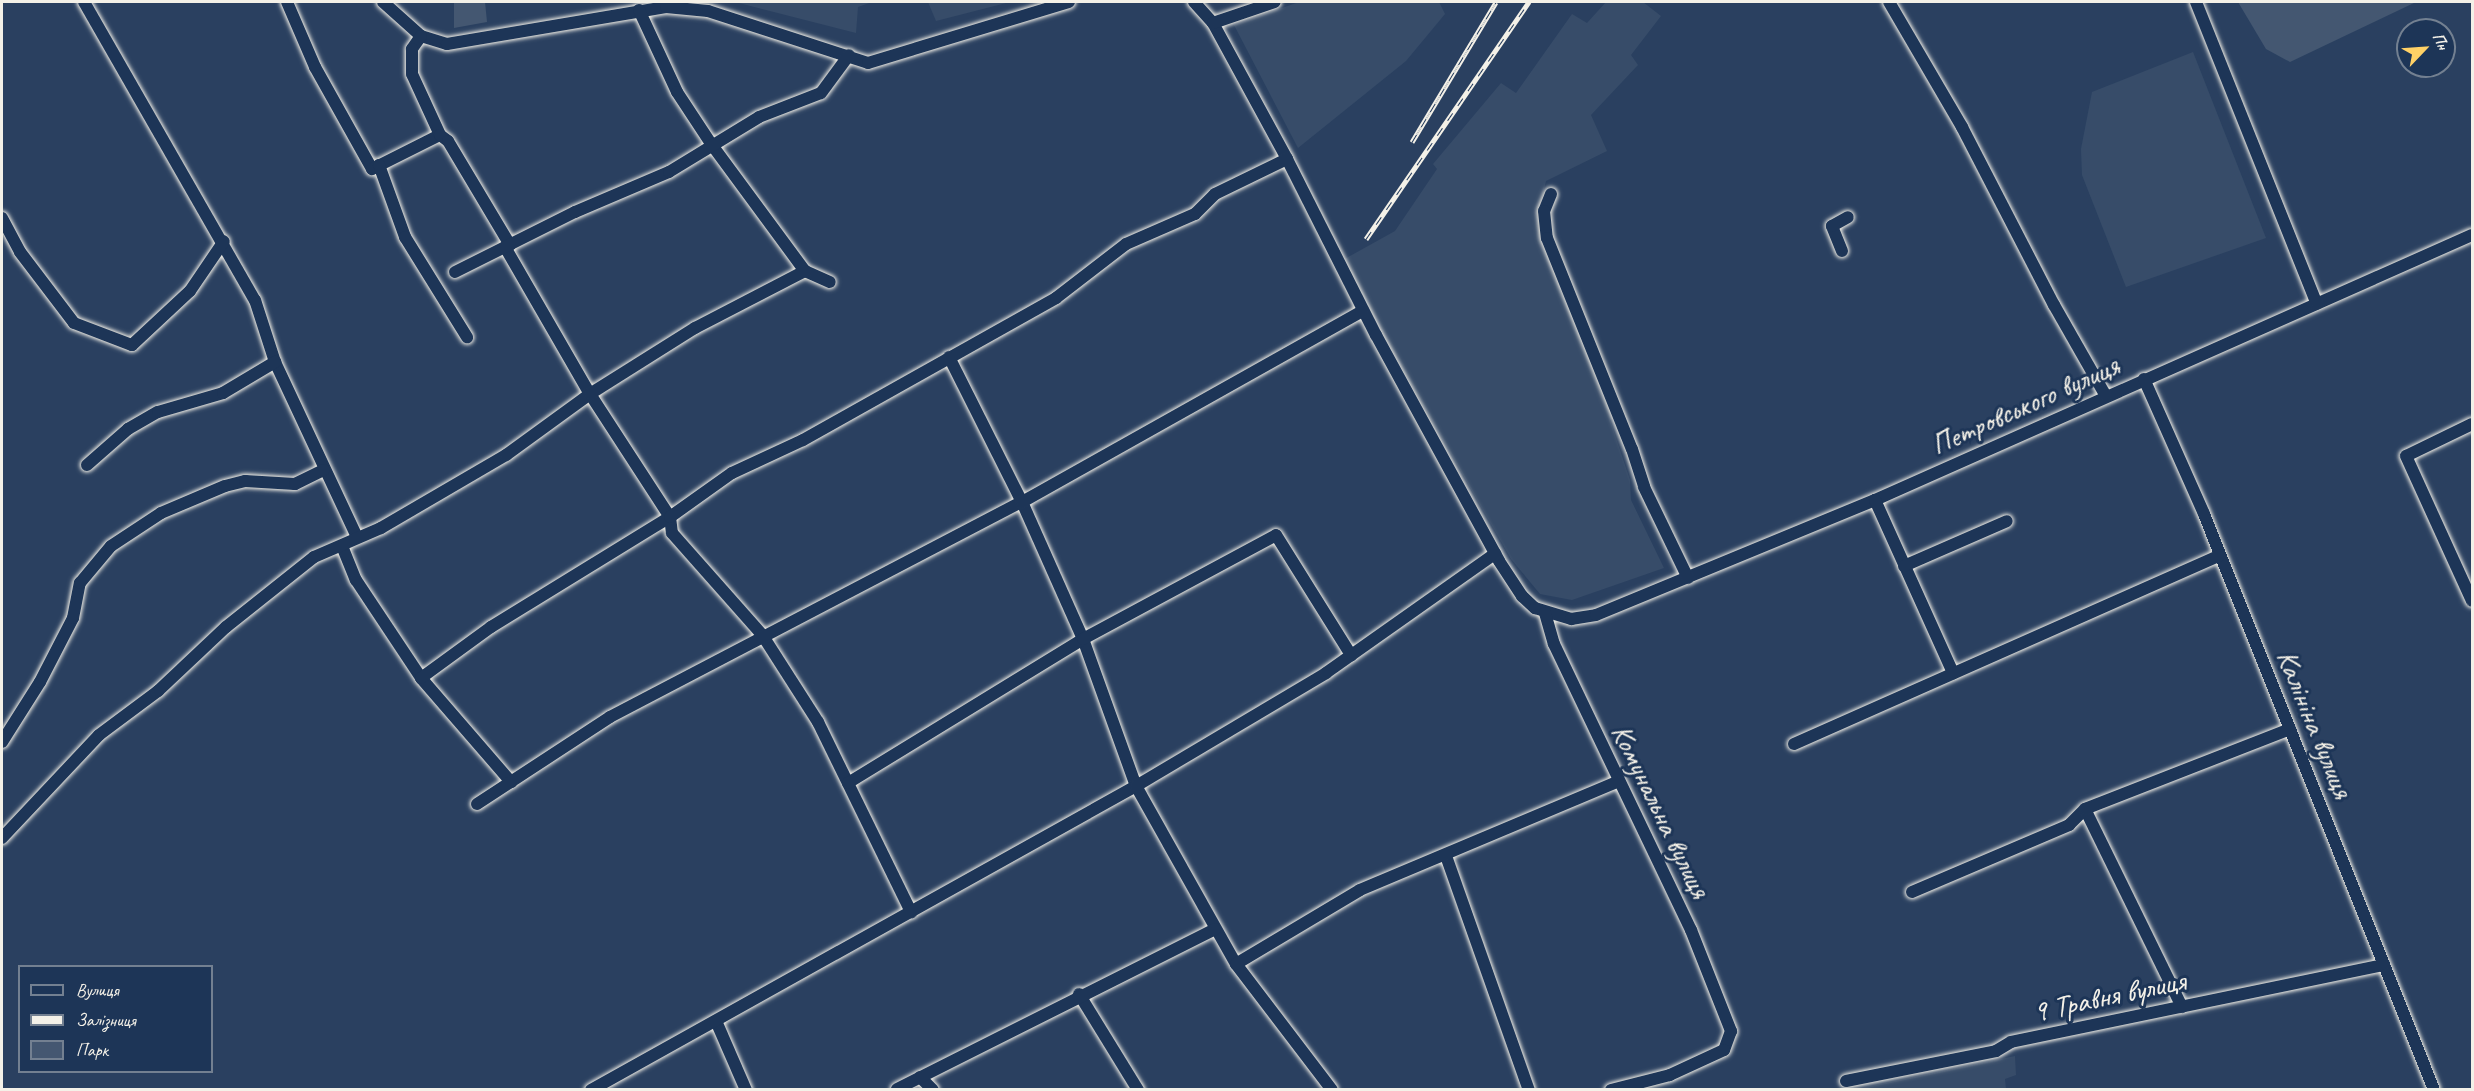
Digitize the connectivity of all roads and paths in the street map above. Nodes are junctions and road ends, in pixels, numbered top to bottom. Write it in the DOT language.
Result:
graph roads {
  1 [pos="84,2"];
  2 [pos="287,2"];
  3 [pos="383,2"];
  4 [pos="1069,2"];
  5 [pos="1194,2"];
  6 [pos="1275,2"];
  7 [pos="1889,2"];
  8 [pos="2196,2"];
  9 [pos="620,7"];
  10 [pos="639,10"];
  11 [pos="1213,23"];
  12 [pos="421,36"];
  13 [pos="849,55"];
  14 [pos="440,135"];
  15 [pos="712,146"];
  16 [pos="1287,159"];
  17 [pos="379,165"];
  18 [pos="1551,194"];
  19 [pos="1848,217"];
  20 [pos="2,218"];
  21 [pos="2472,235"];
  22 [pos="224,241"];
  23 [pos="507,246"];
  24 [pos="1842,251"];
  25 [pos="805,271"];
  26 [pos="455,272"];
  27 [pos="830,282"];
  28 [pos="2317,304"];
  29 [pos="1364,310"];
  30 [pos="467,336"];
  31 [pos="949,357"];
  32 [pos="275,362"];
  33 [pos="2144,379"];
  34 [pos="590,394"];
  35 [pos="2106,396"];
  36 [pos="2472,424"];
  37 [pos="87,465"];
  38 [pos="324,470"];
  39 [pos="1875,500"];
  40 [pos="1022,502"];
  41 [pos="670,517"];
  42 [pos="2007,521"];
  43 [pos="357,537"];
  44 [pos="342,546"];
  45 [pos="1495,554"];
  46 [pos="2220,555"];
  47 [pos="1904,566"];
  48 [pos="1688,578"];
  49 [pos="2472,601"];
  50 [pos="1545,613"];
  51 [pos="763,636"];
  52 [pos="1083,639"];
  53 [pos="1351,656"];
  54 [pos="1953,673"];
  55 [pos="421,678"];
  56 [pos="2290,729"];
  57 [pos="2,742"];
  58 [pos="1794,744"];
  59 [pos="511,782"];
  60 [pos="1617,782"];
  61 [pos="848,783"];
  62 [pos="1136,786"];
  63 [pos="477,804"];
  64 [pos="2085,809"];
  65 [pos="2,838"];
  66 [pos="1446,856"];
  67 [pos="1912,892"];
  68 [pos="911,912"];
  69 [pos="1215,929"];
  70 [pos="1236,964"];
  71 [pos="2384,965"];
  72 [pos="1079,994"];
  73 [pos="2182,1007"];
  74 [pos="716,1021"];
  75 [pos="920,1077"];
  76 [pos="1846,1081"];
  77 [pos="591,1089"];
  78 [pos="746,1089"];
  79 [pos="897,1089"];
  80 [pos="933,1089"];
  81 [pos="1138,1089"];
  82 [pos="1332,1089"];
  83 [pos="1529,1089"];
  84 [pos="1611,1089"];
  85 [pos="2434,1089"];
  1 -- 22 [label="street"];
  2 -- 17 [label="street"];
  3 -- 12 [label="street"];
  4 -- 13 [label="street"];
  5 -- 11 [label="street"];
  6 -- 11 [label="street"];
  7 -- 35 [label="street"];
  8 -- 28 [label="street"];
  9 -- 10 [label="street"];
  9 -- 12 [label="street"];
  10 -- 13 [label="street"];
  10 -- 15 [label="street"];
  11 -- 16 [label="street"];
  12 -- 14 [label="street"];
  13 -- 15 [label="street"];
  14 -- 17 [label="street"];
  14 -- 23 [label="street"];
  15 -- 23 [label="street"];
  15 -- 25 [label="street"];
  16 -- 29 [label="street"];
  16 -- 31 [label="street"];
  17 -- 30 [label="street"];
  18 -- 48 [label="street"];
  19 -- 24 [label="street"];
  20 -- 22 [label="street"];
  21 -- 28 [label="street, Петровського вулиця"];
  22 -- 32 [label="street"];
  23 -- 26 [label="street"];
  23 -- 34 [label="street"];
  25 -- 27 [label="street"];
  25 -- 34 [label="street"];
  28 -- 33 [label="street, Петровського вулиця"];
  29 -- 40 [label="street"];
  29 -- 45 [label="street"];
  31 -- 40 [label="street"];
  31 -- 41 [label="street"];
  32 -- 37 [label="street"];
  32 -- 38 [label="street"];
  33 -- 35 [label="street, Петровського вулиця"];
  33 -- 46 [label="street, Калініна вулиця"];
  34 -- 41 [label="street"];
  34 -- 43 [label="street"];
  35 -- 39 [label="street, Петровського вулиця"];
  36 -- 49 [label="street"];
  38 -- 43 [label="street"];
  38 -- 57 [label="street"];
  39 -- 47 [label="street"];
  39 -- 48 [label="street, Петровського вулиця"];
  40 -- 51 [label="street"];
  40 -- 52 [label="street"];
  41 -- 51 [label="street"];
  41 -- 55 [label="street"];
  42 -- 47 [label="street"];
  43 -- 44 [label="street"];
  44 -- 55 [label="street"];
  44 -- 65 [label="street"];
  45 -- 50 [label="street"];
  45 -- 53 [label="street"];
  46 -- 54 [label="street"];
  46 -- 56 [label="street, Калініна вулиця"];
  47 -- 54 [label="street"];
  48 -- 50 [label="street, Петровського вулиця"];
  50 -- 60 [label="street, Комунальна вулиця"];
  51 -- 59 [label="street"];
  51 -- 61 [label="street"];
  52 -- 53 [label="street"];
  52 -- 61 [label="street"];
  52 -- 62 [label="street"];
  53 -- 62 [label="street"];
  54 -- 58 [label="street"];
  55 -- 59 [label="street"];
  56 -- 64 [label="street"];
  56 -- 71 [label="street, Калініна вулиця"];
  59 -- 63 [label="street"];
  60 -- 66 [label="street"];
  60 -- 84 [label="street, Комунальна вулиця"];
  61 -- 68 [label="street"];
  62 -- 68 [label="street"];
  62 -- 69 [label="street"];
  64 -- 67 [label="street"];
  64 -- 73 [label="street"];
  66 -- 70 [label="street"];
  66 -- 83 [label="street"];
  68 -- 74 [label="street"];
  69 -- 70 [label="street"];
  69 -- 72 [label="street"];
  70 -- 82 [label="street"];
  71 -- 73 [label="street, 9 Травня вулиця"];
  71 -- 85 [label="street, Калініна вулиця"];
  72 -- 75 [label="street"];
  72 -- 81 [label="street"];
  73 -- 76 [label="street, 9 Травня вулиця"];
  74 -- 77 [label="street"];
  74 -- 78 [label="street"];
  75 -- 79 [label="street"];
  75 -- 80 [label="street"];
}
